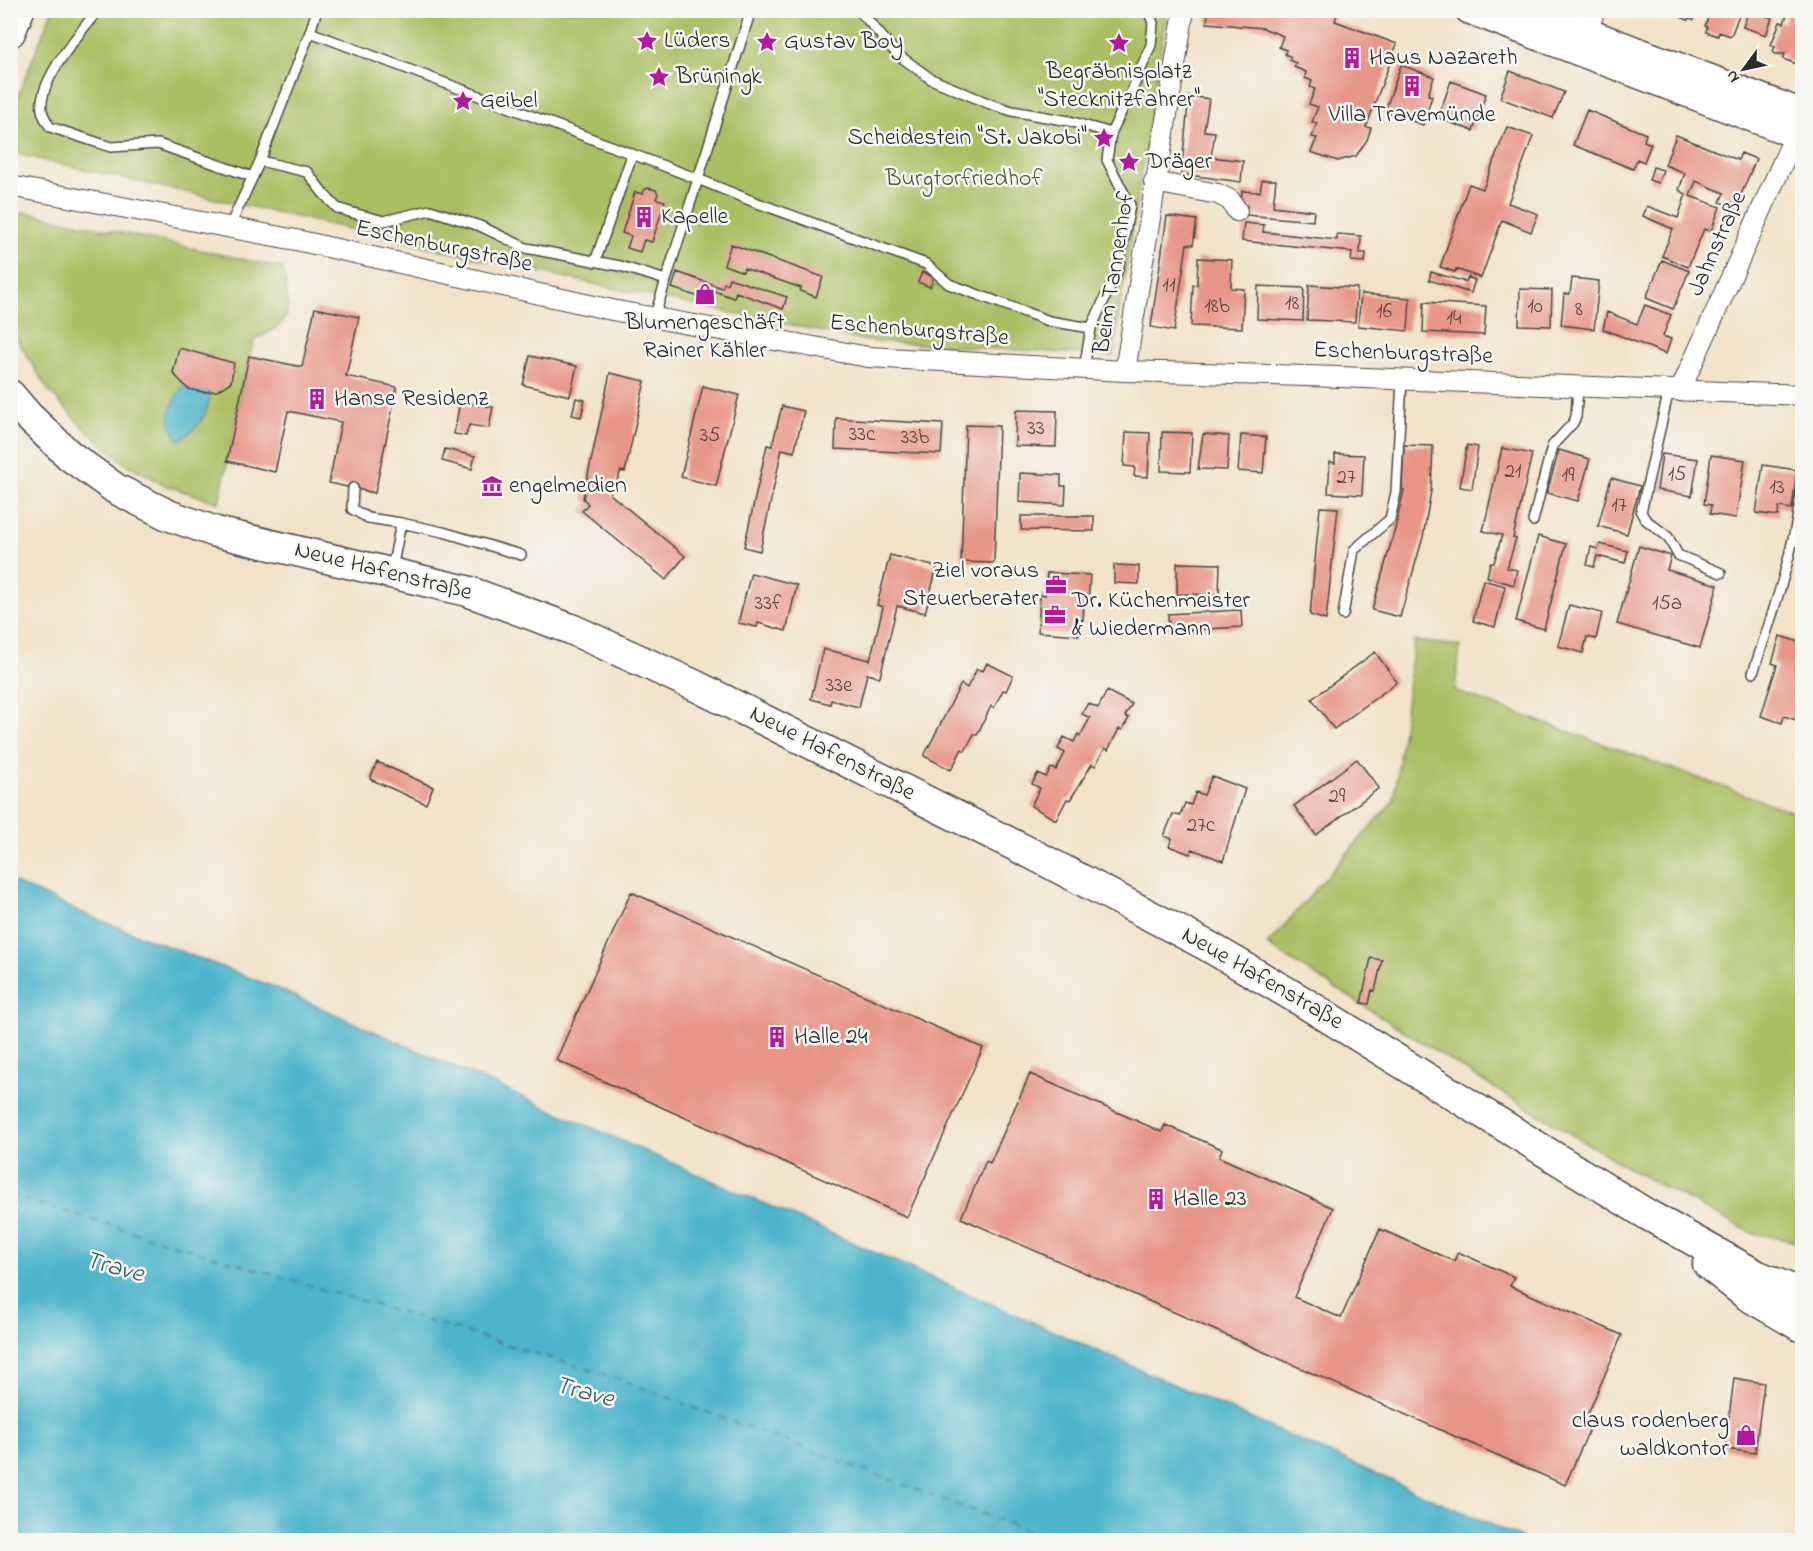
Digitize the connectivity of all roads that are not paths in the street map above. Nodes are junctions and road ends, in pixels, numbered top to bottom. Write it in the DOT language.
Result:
graph roads {
  1 [pos="19,10"];
  2 [pos="98,10"];
  3 [pos="317,10"];
  4 [pos="751,10"];
  5 [pos="859,10"];
  6 [pos="1148,10"];
  7 [pos="1184,10"];
  8 [pos="1469,10"];
  9 [pos="1528,10"];
  10 [pos="10,32"];
  11 [pos="310,32"];
  12 [pos="1587,32"];
  13 [pos="1801,126"];
  14 [pos="1111,133"];
  15 [pos="632,155"];
  16 [pos="260,161"];
  17 [pos="253,177"];
  18 [pos="698,179"];
  19 [pos="1154,182"];
  20 [pos="10,186"];
  21 [pos="1237,211"];
  22 [pos="229,229"];
  23 [pos="595,262"];
  24 [pos="666,280"];
  25 [pos="654,318"];
  26 [pos="1091,328"];
  27 [pos="1084,369"];
  28 [pos="1125,371"];
  29 [pos="1402,380"];
  30 [pos="1578,387"];
  31 [pos="1675,391"];
  32 [pos="10,394"];
  33 [pos="1803,395"];
  34 [pos="1803,484"];
  35 [pos="353,488"];
  36 [pos="1533,521"];
  37 [pos="401,523"];
  38 [pos="521,555"];
  39 [pos="392,572"];
  40 [pos="1721,573"];
  41 [pos="1343,615"];
  42 [pos="1753,674"];
  43 [pos="1648,1215"];
  44 [pos="1788,1280"];
  45 [pos="1803,1294"];
  46 [pos="1803,1303"];
  47 [pos="1803,1327"];
  1 -- 10 [label="main road"];
  2 -- 17 [label="lane"];
  3 -- 11 [label="lane"];
  4 -- 18 [label="lane"];
  5 -- 14 [label="lane"];
  6 -- 14 [label="lane"];
  7 -- 19 [label="street, Beim Tannenhof"];
  8 -- 12 [label="main road"];
  9 -- 12 [label="main road"];
  11 -- 15 [label="lane"];
  11 -- 16 [label="lane"];
  12 -- 13 [label="main road"];
  13 -- 31 [label="street, Jahnstraße"];
  14 -- 26 [label="lane"];
  15 -- 18 [label="lane"];
  15 -- 23 [label="lane"];
  16 -- 17 [label="lane"];
  16 -- 23 [label="lane"];
  17 -- 22 [label="lane"];
  18 -- 24 [label="lane"];
  18 -- 26 [label="lane"];
  19 -- 21 [label="street, Beim Tannenhof"];
  19 -- 28 [label="street, Beim Tannenhof"];
  20 -- 22 [label="street, Eschenburgstraße"];
  22 -- 25 [label="street, Eschenburgstraße"];
  23 -- 24 [label="lane"];
  24 -- 25 [label="lane"];
  25 -- 27 [label="street, Eschenburgstraße"];
  26 -- 27 [label="lane"];
  27 -- 28 [label="street, Eschenburgstraße"];
  28 -- 29 [label="street, Eschenburgstraße"];
  29 -- 30 [label="street, Eschenburgstraße"];
  29 -- 41 [label="lane"];
  30 -- 31 [label="street, Eschenburgstraße"];
  30 -- 36 [label="lane"];
  31 -- 33 [label="street, Eschenburgstraße"];
  31 -- 40 [label="lane"];
  32 -- 39 [label="main road, Neue Hafenstraße"];
  34 -- 42 [label="lane"];
  35 -- 37 [label="lane"];
  37 -- 38 [label="lane"];
  37 -- 39 [label="lane"];
  39 -- 43 [label="main road, Neue Hafenstraße"];
  43 -- 44 [label="main road"];
  43 -- 47 [label="main road"];
  44 -- 45 [label="main road"];
  44 -- 46 [label="lane"];
}
